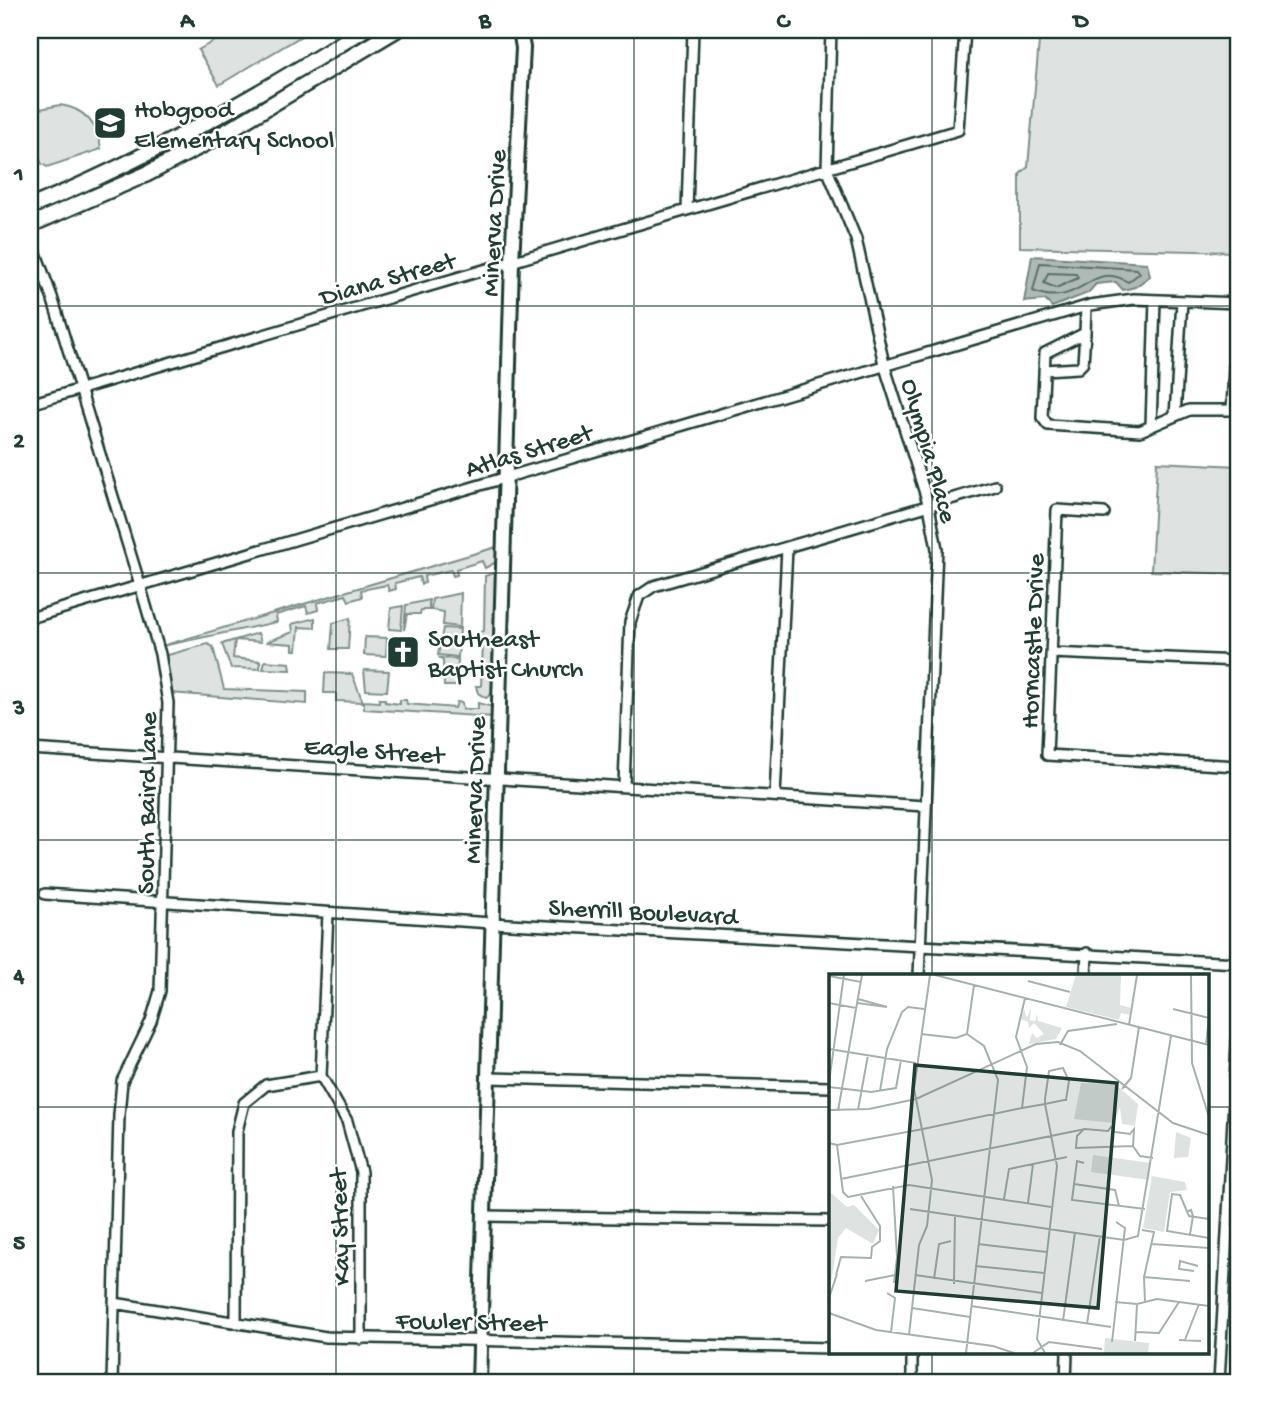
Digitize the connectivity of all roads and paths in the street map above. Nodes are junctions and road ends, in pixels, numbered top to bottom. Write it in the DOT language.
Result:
graph roads {
  1 [pos="363,30"];
  2 [pos="396,30"];
  3 [pos="520,30"];
  4 [pos="693,30"];
  5 [pos="831,30"];
  6 [pos="965,30"];
  7 [pos="827,169"];
  8 [pos="30,207"];
  9 [pos="687,210"];
  10 [pos="30,225"];
  11 [pos="30,237"];
  12 [pos="512,262"];
  13 [pos="1155,300"];
  14 [pos="1182,301"];
  15 [pos="1238,303"];
  16 [pos="1086,307"];
  17 [pos="1085,333"];
  18 [pos="884,364"];
  19 [pos="1044,370"];
  20 [pos="81,390"];
  21 [pos="30,404"];
  22 [pos="1235,410"];
  23 [pos="1175,416"];
  24 [pos="1151,426"];
  25 [pos="506,477"];
  26 [pos="995,486"];
  27 [pos="929,506"];
  28 [pos="1104,513"];
  29 [pos="787,548"];
  30 [pos="140,586"];
  31 [pos="30,618"];
  32 [pos="1052,653"];
  33 [pos="1238,661"];
  34 [pos="30,749"];
  35 [pos="169,757"];
  36 [pos="1238,766"];
  37 [pos="495,779"];
  38 [pos="624,786"];
  39 [pos="775,796"];
  40 [pos="925,806"];
  41 [pos="45,894"];
  42 [pos="164,902"];
  43 [pos="328,913"];
  44 [pos="492,923"];
  45 [pos="918,945"];
  46 [pos="1087,953"];
  47 [pos="1238,963"];
  48 [pos="919,974"];
  49 [pos="1086,974"];
  50 [pos="1238,1026"];
  51 [pos="321,1076"];
  52 [pos="489,1078"];
  53 [pos="829,1087"];
  54 [pos="484,1216"];
  55 [pos="829,1221"];
  56 [pos="114,1303"];
  57 [pos="236,1323"];
  58 [pos="361,1339"];
  59 [pos="480,1341"];
  60 [pos="829,1349"];
  61 [pos="912,1354"];
  62 [pos="1067,1354"];
  63 [pos="112,1383"];
  64 [pos="479,1383"];
  65 [pos="912,1383"];
  66 [pos="1066,1383"];
  67 [pos="1219,1383"];
  1 -- 8 [label="main road"];
  2 -- 10 [label="main road"];
  3 -- 12 [label="street, Minerva Drive"];
  4 -- 9 [label="street"];
  5 -- 7 [label="street, Olympia Place"];
  6 -- 7 [label="street, Diana Street"];
  7 -- 9 [label="street, Diana Street"];
  7 -- 18 [label="street, Olympia Place"];
  9 -- 12 [label="street, Diana Street"];
  11 -- 20 [label="street, South Baird Lane"];
  12 -- 20 [label="street, Diana Street"];
  12 -- 25 [label="street, Minerva Drive"];
  13 -- 14 [label="street, Atlas Street"];
  13 -- 16 [label="street, Atlas Street"];
  13 -- 24 [label="street"];
  14 -- 15 [label="street, Atlas Street"];
  14 -- 23 [label="street"];
  15 -- 22 [label="street"];
  16 -- 17 [label="street"];
  16 -- 18 [label="street, Atlas Street"];
  17 -- 19 [label="street"];
  17 -- 19 [label="street"];
  18 -- 25 [label="street, Atlas Street"];
  18 -- 27 [label="street, Olympia Place"];
  19 -- 24 [label="street"];
  20 -- 21 [label="street, Diana Street"];
  20 -- 30 [label="street, South Baird Lane"];
  22 -- 23 [label="street"];
  23 -- 24 [label="street"];
  25 -- 30 [label="street, Atlas Street"];
  25 -- 37 [label="street, Minerva Drive"];
  26 -- 27 [label="street"];
  27 -- 29 [label="street"];
  27 -- 40 [label="street, Olympia Place"];
  28 -- 32 [label="street, Horncastle Drive"];
  29 -- 38 [label="street"];
  29 -- 39 [label="street"];
  30 -- 31 [label="street, Atlas Street"];
  30 -- 35 [label="street, South Baird Lane"];
  32 -- 33 [label="street"];
  32 -- 36 [label="street, Horncastle Drive"];
  34 -- 35 [label="street, Eagle Street"];
  35 -- 37 [label="street, Eagle Street"];
  35 -- 42 [label="street, South Baird Lane"];
  37 -- 38 [label="street, Eagle Street"];
  37 -- 44 [label="street, Minerva Drive"];
  38 -- 39 [label="street, Eagle Street"];
  39 -- 40 [label="street, Eagle Street"];
  40 -- 45 [label="street, Olympia Place"];
  41 -- 42 [label="street, Sherrill Boulevard"];
  42 -- 43 [label="street, Sherrill Boulevard"];
  42 -- 56 [label="street, South Baird Lane"];
  43 -- 44 [label="street, Sherrill Boulevard"];
  43 -- 51 [label="street"];
  44 -- 45 [label="street, Sherrill Boulevard"];
  44 -- 52 [label="street, Minerva Drive"];
  45 -- 46 [label="street, Sherrill Boulevard"];
  45 -- 48 [label="street, Olympia Place"];
  46 -- 47 [label="street, Sherrill Boulevard"];
  46 -- 49 [label="street"];
  50 -- 67 [label="street"];
  51 -- 57 [label="street"];
  51 -- 58 [label="street, Kay Street"];
  52 -- 53 [label="street"];
  52 -- 54 [label="street, Minerva Drive"];
  54 -- 55 [label="street"];
  54 -- 59 [label="street, Minerva Drive"];
  56 -- 57 [label="street, Fowler Street"];
  56 -- 63 [label="street, South Baird Lane"];
  57 -- 58 [label="street, Fowler Street"];
  58 -- 59 [label="street, Fowler Street"];
  59 -- 60 [label="street, Fowler Street"];
  59 -- 64 [label="street, Minerva Drive"];
  61 -- 65 [label="street"];
  62 -- 66 [label="street"];
}
